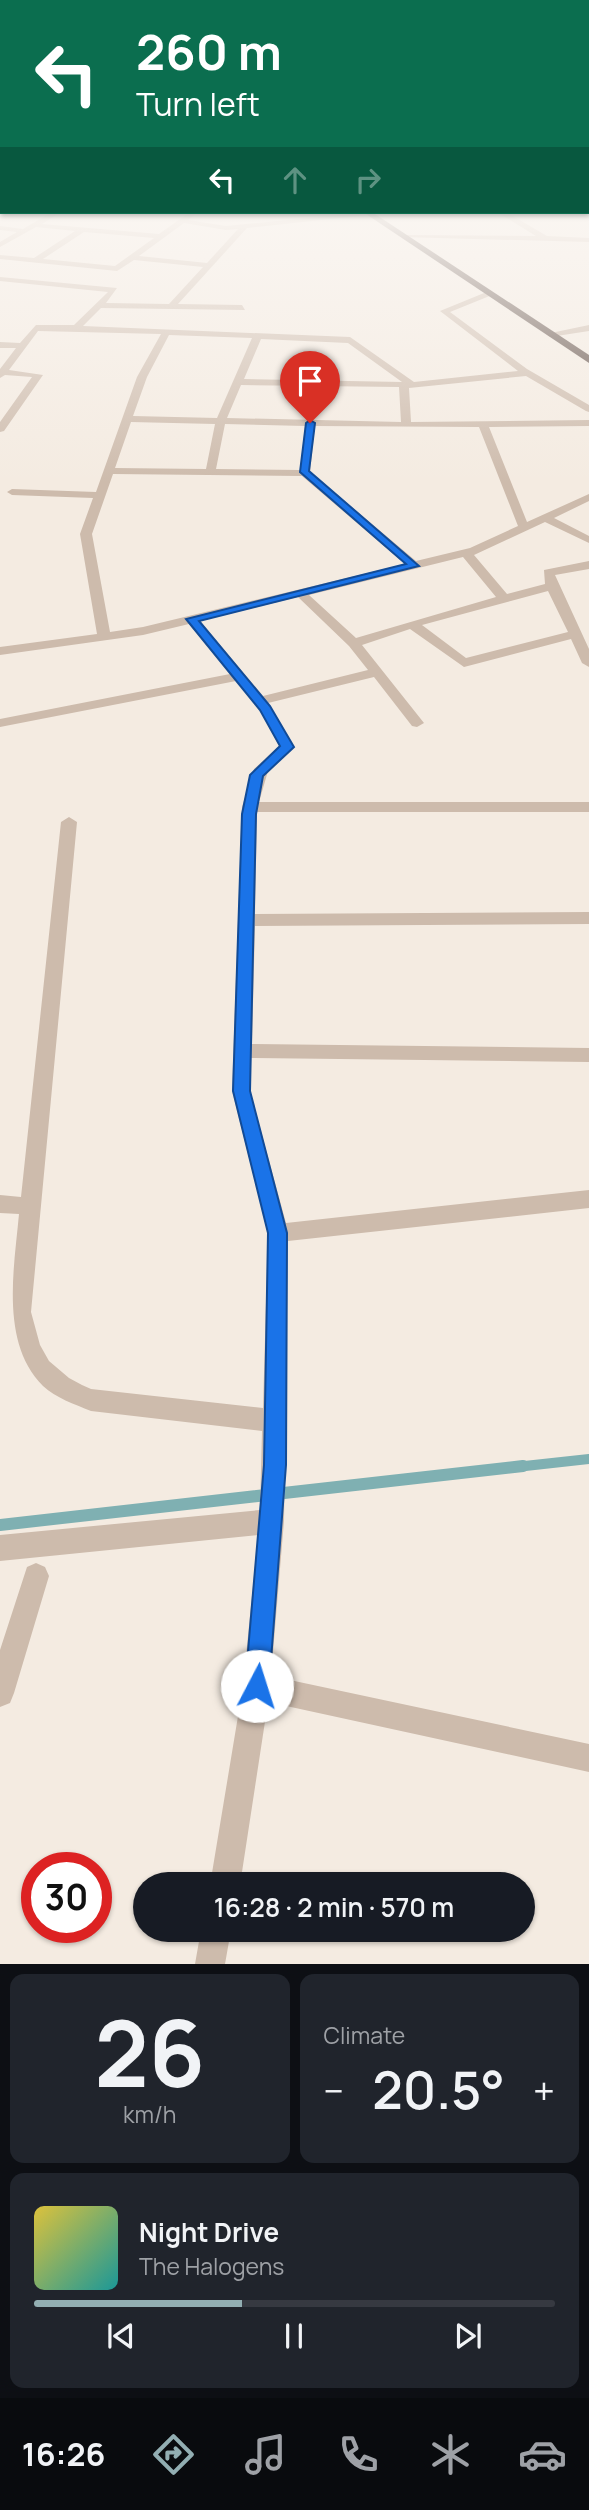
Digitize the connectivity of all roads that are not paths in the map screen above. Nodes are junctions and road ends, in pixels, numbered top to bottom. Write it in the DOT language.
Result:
graph roads {
  1 [pos="104,300"];
  2 [pos="177,300"];
  3 [pos="472,300"];
  4 [pos="499,300"];
  5 [pos="99,304"];
  6 [pos="172,306"];
  7 [pos="242,308"];
  8 [pos="76,328"];
  9 [pos="589,328"];
  10 [pos="167,331"];
  11 [pos="550,334"];
  12 [pos="258,335"];
  13 [pos="0,345"];
  14 [pos="22,346"];
  15 [pos="589,360"];
  16 [pos="1,373"];
  17 [pos="526,373"];
  18 [pos="238,382"];
  19 [pos="408,385"];
  20 [pos="589,409"];
  21 [pos="127,419"];
  22 [pos="221,421"];
  23 [pos="310,423"];
  24 [pos="483,424"];
  25 [pos="589,424"];
  26 [pos="406,425"];
  27 [pos="0,429"];
  28 [pos="108,471"];
  29 [pos="210,473"];
  30 [pos="306,473"];
  31 [pos="12,492"];
  32 [pos="100,495"];
  33 [pos="589,497"];
  34 [pos="545,518"];
  35 [pos="524,528"];
  36 [pos="589,540"];
  37 [pos="466,553"];
  38 [pos="589,565"];
  39 [pos="414,566"];
  40 [pos="552,586"];
  41 [pos="300,593"];
  42 [pos="503,599"];
  43 [pos="192,619"];
  44 [pos="412,624"];
  45 [pos="575,634"];
  46 [pos="104,635"];
  47 [pos="354,643"];
  48 [pos="585,647"];
  49 [pos="0,651"];
  50 [pos="589,663"];
  51 [pos="377,672"];
  52 [pos="239,676"];
  53 [pos="260,701"];
  54 [pos="0,723"];
  55 [pos="417,723"];
  56 [pos="250,807"];
  57 [pos="589,807"];
  58 [pos="69,822"];
  59 [pos="589,918"];
  60 [pos="246,920"];
  61 [pos="242,1051"];
  62 [pos="589,1055"];
  63 [pos="589,1199"];
  64 [pos="0,1204"];
  65 [pos="31,1206"];
  66 [pos="278,1233"];
  67 [pos="276,1421"];
  68 [pos="272,1512"];
  69 [pos="0,1548"];
  70 [pos="36,1576"];
  71 [pos="257,1686"];
  72 [pos="0,1693"];
  73 [pos="589,1758"];
  74 [pos="227,1872"];
  75 [pos="214,1942"];
  76 [pos="210,1964"];
  1 -- 5 [label="street"];
  2 -- 6 [label="street"];
  3 -- 17 [label="street"];
  4 -- 11 [label="highway"];
  5 -- 6 [label="street"];
  5 -- 8 [label="street"];
  6 -- 7 [label="street"];
  8 -- 10 [label="street"];
  8 -- 14 [label="street"];
  9 -- 11 [label="street"];
  10 -- 12 [label="street"];
  10 -- 21 [label="street"];
  11 -- 15 [label="highway"];
  12 -- 18 [label="street"];
  12 -- 19 [label="street"];
  13 -- 14 [label="street"];
  14 -- 16 [label="street"];
  16 -- 27 [label="street"];
  17 -- 19 [label="street"];
  17 -- 20 [label="street"];
  18 -- 19 [label="street"];
  18 -- 22 [label="street"];
  19 -- 26 [label="street"];
  21 -- 22 [label="street"];
  21 -- 28 [label="street"];
  22 -- 23 [label="street"];
  22 -- 29 [label="street"];
  23 -- 26 [label="street"];
  23 -- 30 [label="street"];
  24 -- 25 [label="street"];
  24 -- 26 [label="street"];
  24 -- 35 [label="street"];
  28 -- 29 [label="street"];
  28 -- 32 [label="street"];
  29 -- 30 [label="street"];
  30 -- 39 [label="street"];
  31 -- 32 [label="street"];
  32 -- 46 [label="street"];
  33 -- 34 [label="street"];
  34 -- 35 [label="street"];
  34 -- 36 [label="street"];
  35 -- 37 [label="street"];
  37 -- 39 [label="street"];
  37 -- 42 [label="street"];
  38 -- 40 [label="street"];
  39 -- 41 [label="street"];
  40 -- 42 [label="street"];
  40 -- 45 [label="street"];
  41 -- 43 [label="street"];
  41 -- 47 [label="street"];
  42 -- 44 [label="street"];
  43 -- 46 [label="street"];
  43 -- 52 [label="street"];
  44 -- 45 [label="street"];
  44 -- 47 [label="street"];
  45 -- 48 [label="street"];
  46 -- 49 [label="street"];
  47 -- 51 [label="street"];
  48 -- 50 [label="street"];
  51 -- 53 [label="street"];
  51 -- 55 [label="street"];
  52 -- 53 [label="street"];
  52 -- 54 [label="street"];
  53 -- 56 [label="street"];
  56 -- 57 [label="street"];
  56 -- 60 [label="street"];
  58 -- 65 [label="street"];
  59 -- 60 [label="street"];
  60 -- 61 [label="street"];
  61 -- 62 [label="street"];
  61 -- 66 [label="street"];
  63 -- 66 [label="street"];
  64 -- 65 [label="street"];
  65 -- 67 [label="street"];
  66 -- 67 [label="street"];
  67 -- 68 [label="street"];
  68 -- 69 [label="street"];
  68 -- 71 [label="street"];
  70 -- 72 [label="street"];
  71 -- 73 [label="street"];
  71 -- 74 [label="street"];
  75 -- 76 [label="street"];
}
